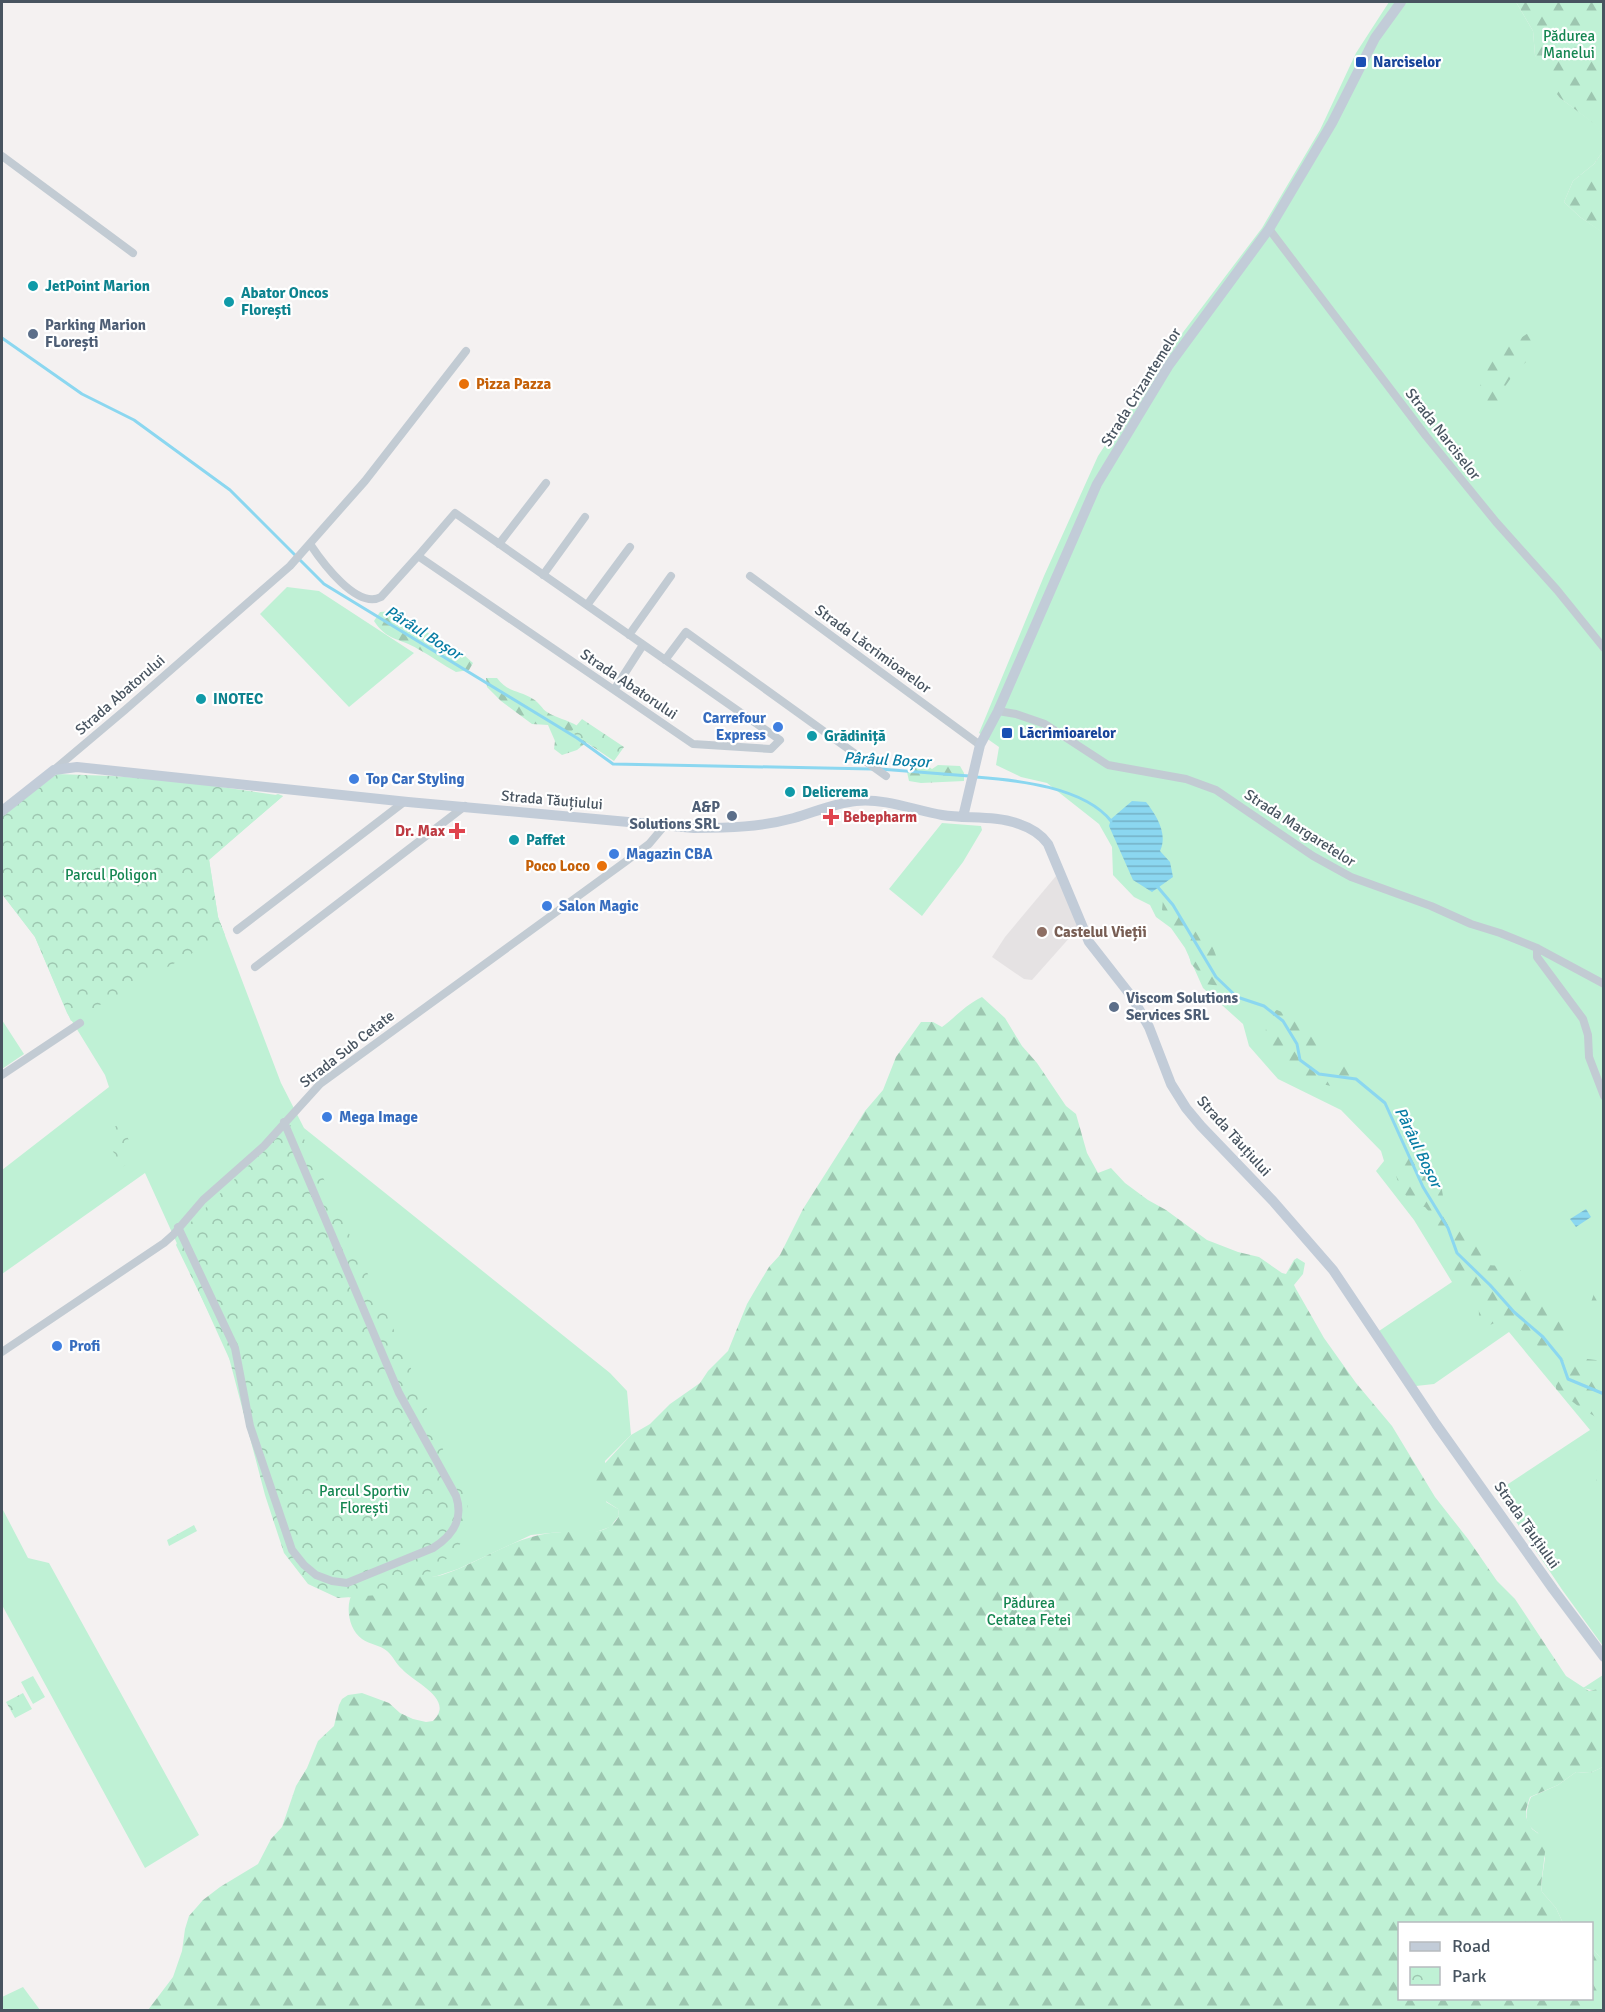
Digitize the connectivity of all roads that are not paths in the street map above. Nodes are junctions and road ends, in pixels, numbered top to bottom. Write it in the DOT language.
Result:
graph roads {
  1 [pos="1401,2"];
  2 [pos="2,156"];
  3 [pos="1269,229"];
  4 [pos="133,253"];
  5 [pos="466,351"];
  6 [pos="546,483"];
  7 [pos="585,517"];
  8 [pos="310,544"];
  9 [pos="499,544"];
  10 [pos="630,547"];
  11 [pos="418,556"];
  12 [pos="543,575"];
  13 [pos="671,576"];
  14 [pos="750,576"];
  15 [pos="587,605"];
  16 [pos="629,635"];
  17 [pos="643,645"];
  18 [pos="1604,648"];
  19 [pos="665,660"];
  20 [pos="614,690"];
  21 [pos="998,711"];
  22 [pos="980,745"];
  23 [pos="54,770"];
  24 [pos="886,776"];
  25 [pos="404,802"];
  26 [pos="465,806"];
  27 [pos="2,811"];
  28 [pos="958,817"];
  29 [pos="665,825"];
  30 [pos="237,930"];
  31 [pos="1537,948"];
  32 [pos="255,967"];
  33 [pos="1604,984"];
  34 [pos="80,1023"];
  35 [pos="2,1075"];
  36 [pos="1604,1096"];
  37 [pos="284,1122"];
  38 [pos="178,1227"];
  39 [pos="2,1352"];
  40 [pos="1604,1657"];
  1 -- 3 [label="main road, Strada Crizantemelor"];
  2 -- 4 [label="street"];
  3 -- 18 [label="street, Strada Narciselor"];
  3 -- 21 [label="main road, Strada Crizantemelor"];
  5 -- 8 [label="street, Strada Abatorului"];
  6 -- 9 [label="street"];
  7 -- 12 [label="street"];
  8 -- 11 [label="street, Strada Abatorului"];
  8 -- 23 [label="street, Strada Abatorului"];
  9 -- 11 [label="street, Strada Abatorului"];
  9 -- 12 [label="street, Strada Abatorului"];
  10 -- 15 [label="street"];
  11 -- 20 [label="street, Strada Abatorului"];
  12 -- 15 [label="street, Strada Abatorului"];
  13 -- 16 [label="street"];
  14 -- 22 [label="street, Strada Lăcrimioarelor"];
  15 -- 16 [label="street, Strada Abatorului"];
  16 -- 17 [label="street, Strada Abatorului"];
  17 -- 19 [label="street, Strada Abatorului"];
  17 -- 20 [label="street"];
  19 -- 20 [label="street, Strada Abatorului"];
  19 -- 24 [label="street"];
  21 -- 22 [label="main road, Strada Crizantemelor"];
  21 -- 31 [label="street, Strada Margaretelor"];
  22 -- 28 [label="main road, Strada Crizantemelor"];
  23 -- 25 [label="main road, Strada Tăuțiului"];
  23 -- 27 [label="main road"];
  25 -- 26 [label="main road, Strada Tăuțiului"];
  25 -- 30 [label="street"];
  26 -- 29 [label="main road, Strada Tăuțiului"];
  26 -- 32 [label="street"];
  28 -- 29 [label="main road, Strada Tăuțiului"];
  28 -- 40 [label="main road, Strada Tăuțiului"];
  29 -- 37 [label="street, Strada Sub Cetate"];
  31 -- 33 [label="street, Strada Margaretelor"];
  31 -- 36 [label="street"];
  34 -- 35 [label="street"];
  37 -- 38 [label="street, Strada Sub Cetate"];
  37 -- 38 [label="street"];
  38 -- 39 [label="street, Strada Sub Cetate"];
}
